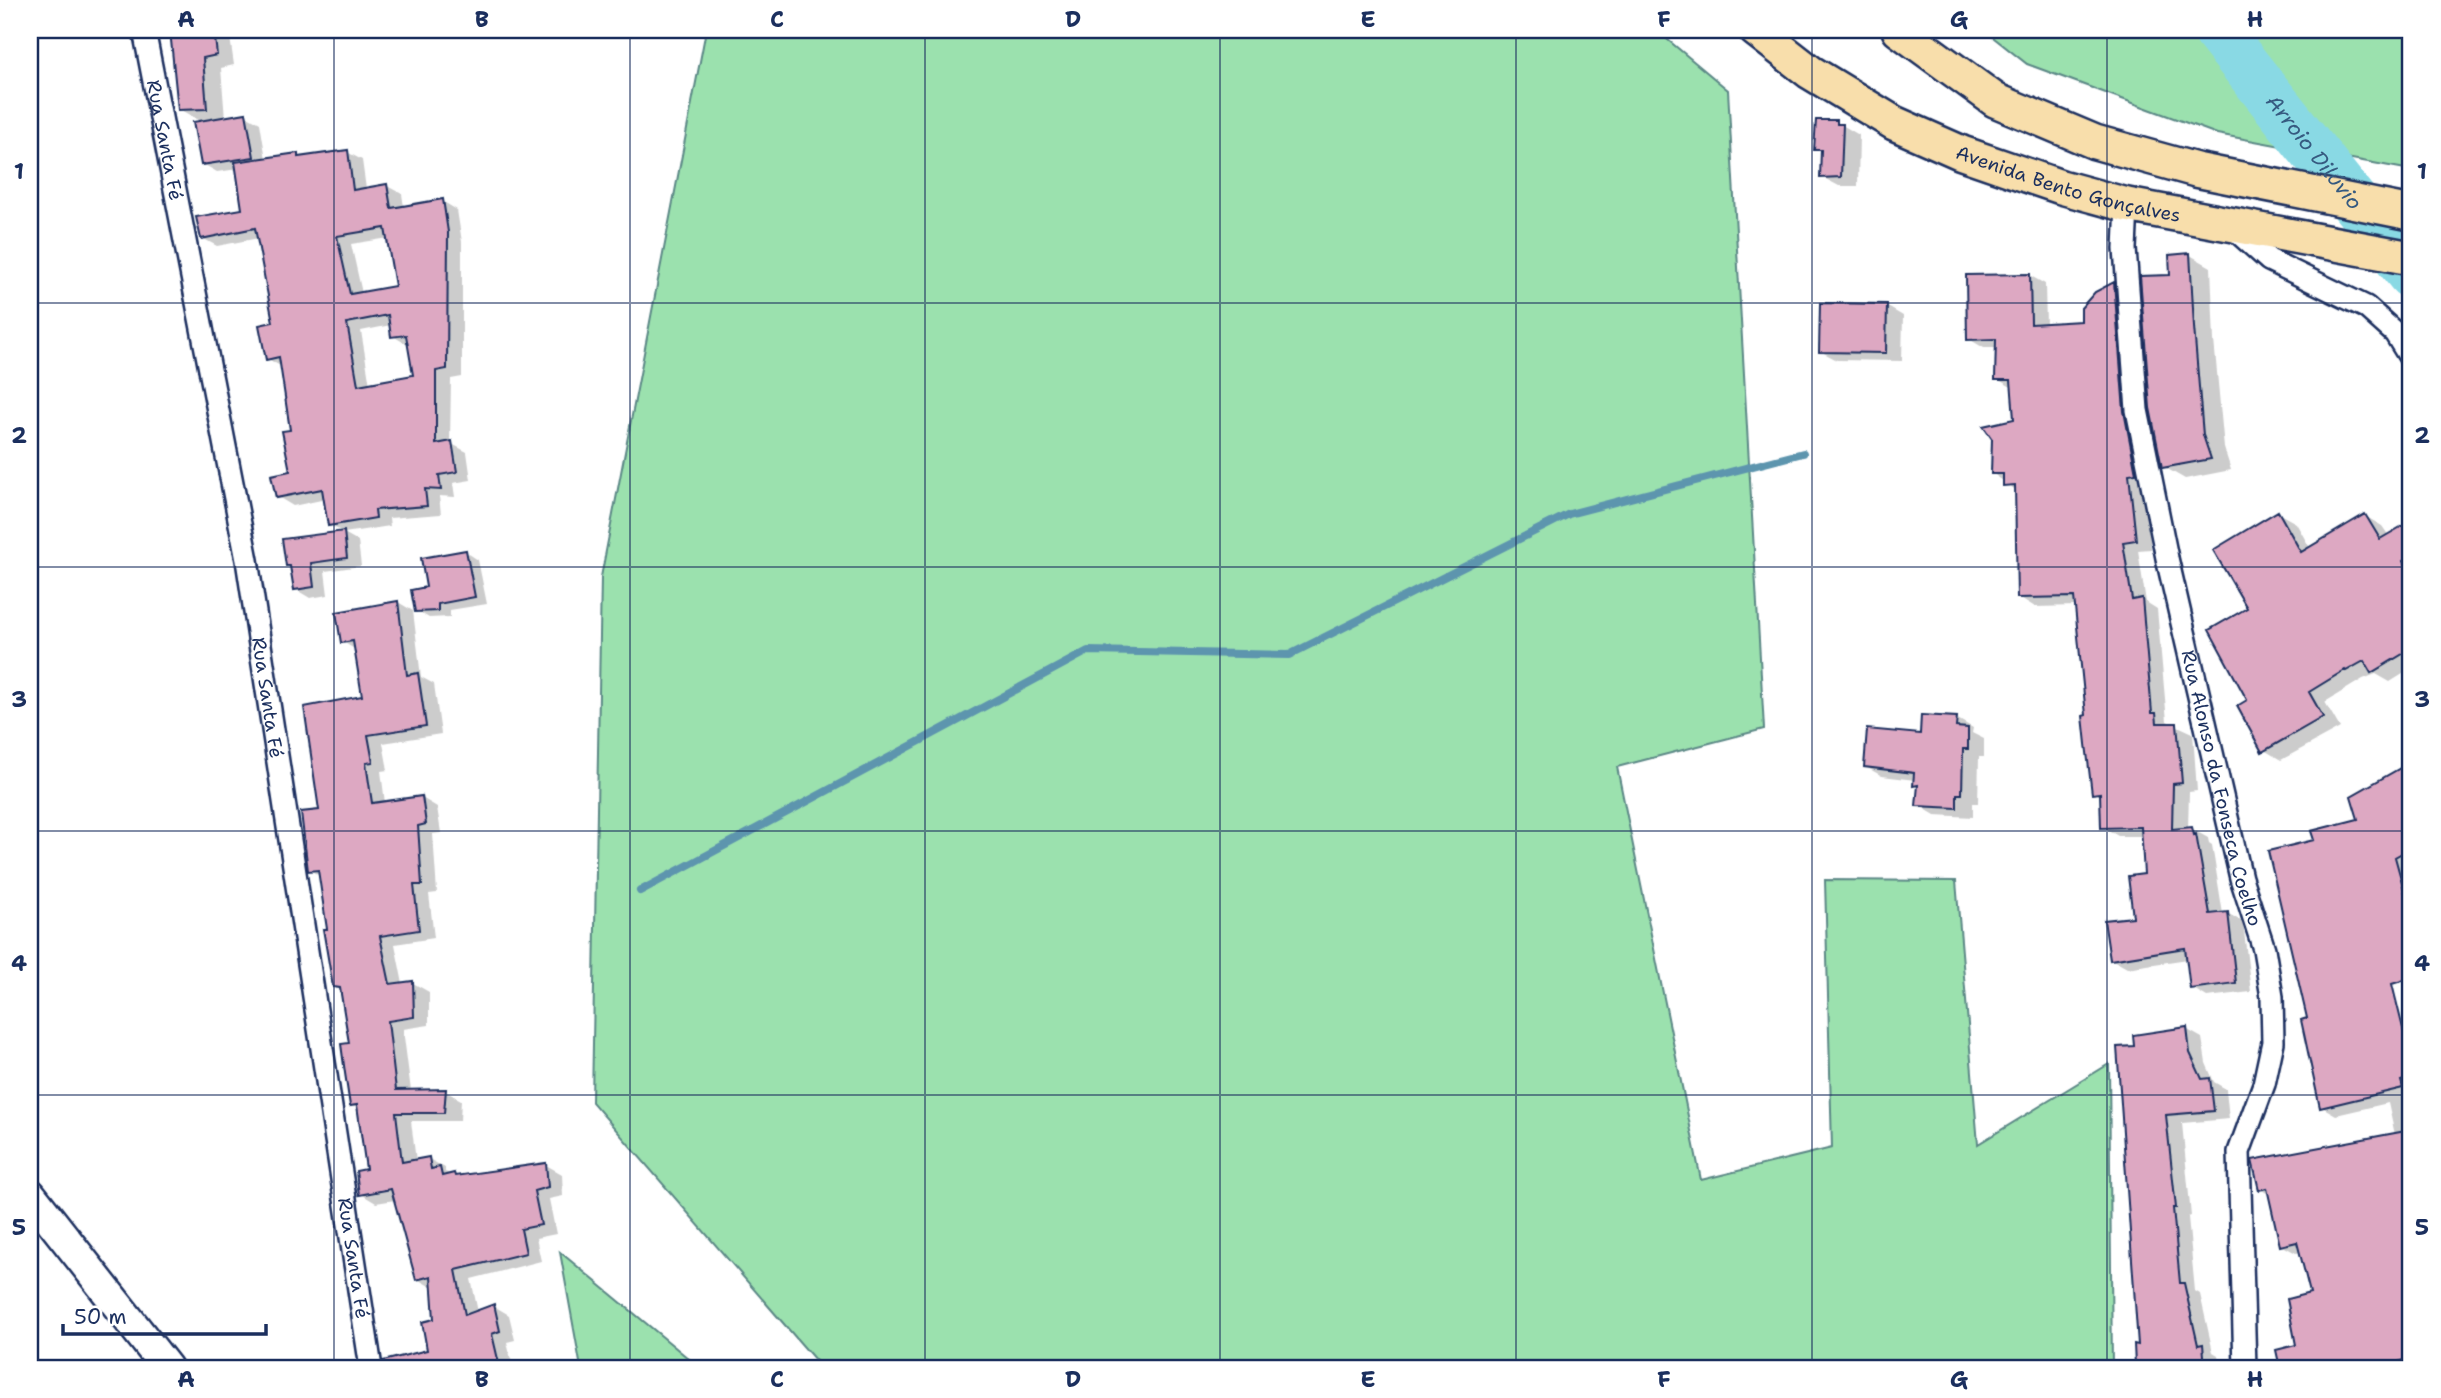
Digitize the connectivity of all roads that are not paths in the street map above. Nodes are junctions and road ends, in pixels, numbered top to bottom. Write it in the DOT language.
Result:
graph roads {
  1 [pos="144,30"];
  2 [pos="1756,30"];
  3 [pos="1899,30"];
  4 [pos="2127,205"];
  5 [pos="2409,212"];
  6 [pos="2227,223"];
  7 [pos="2411,258"];
  8 [pos="2411,359"];
  9 [pos="30,1194"];
  10 [pos="167,1368"];
  11 [pos="371,1368"];
  12 [pos="2245,1368"];
  1 -- 11 [label="street, Rua Santa Fé"];
  2 -- 4 [label="main road, Avenida Bento Gonçalves"];
  3 -- 5 [label="main road"];
  4 -- 6 [label="main road, Avenida Bento Gonçalves"];
  4 -- 12 [label="street, Rua Alonso da Fonseca Coelho"];
  6 -- 7 [label="main road, Avenida Bento Gonçalves"];
  6 -- 8 [label="street"];
  9 -- 10 [label="street"];
}
